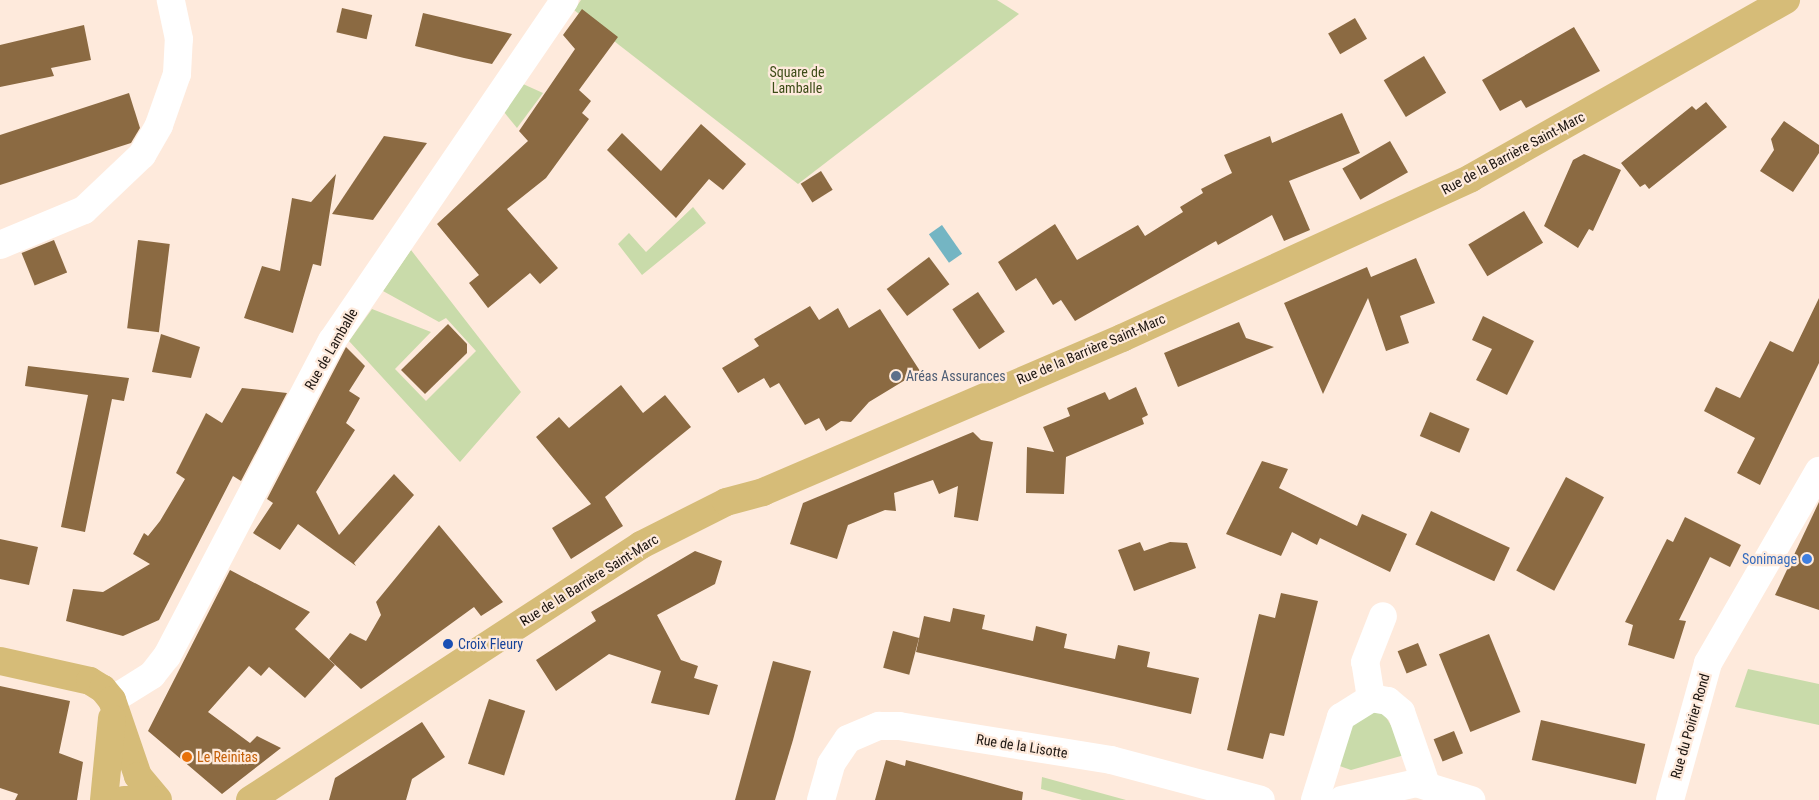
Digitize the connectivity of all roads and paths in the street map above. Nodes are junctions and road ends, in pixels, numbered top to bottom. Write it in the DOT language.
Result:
graph roads {
  1 [pos="171,0"];
  2 [pos="565,0"];
  3 [pos="1786,0"];
  4 [pos="0,244"];
  5 [pos="1819,471"];
  6 [pos="1383,616"];
  7 [pos="0,661"];
  8 [pos="1371,698"];
  9 [pos="112,702"];
  10 [pos="1426,784"];
  11 [pos="104,800"];
  12 [pos="124,800"];
  13 [pos="157,800"];
  14 [pos="250,800"];
  15 [pos="821,800"];
  16 [pos="1261,800"];
  17 [pos="1315,800"];
  18 [pos="1342,800"];
  19 [pos="1471,800"];
  20 [pos="1670,800"];
  1 -- 4 [label="street"];
  2 -- 9 [label="street, Rue de Lamballe"];
  3 -- 14 [label="main road, Rue de la Barrière Saint-Marc"];
  5 -- 20 [label="street, Rue du Poirier Rond"];
  6 -- 8 [label="street"];
  7 -- 9 [label="main road"];
  8 -- 10 [label="street"];
  8 -- 17 [label="street"];
  9 -- 11 [label="main road"];
  9 -- 13 [label="main road"];
  10 -- 18 [label="street"];
  10 -- 19 [label="street"];
  12 -- 13 [label="main road"];
  15 -- 16 [label="street, Rue de la Lisotte"];
}
